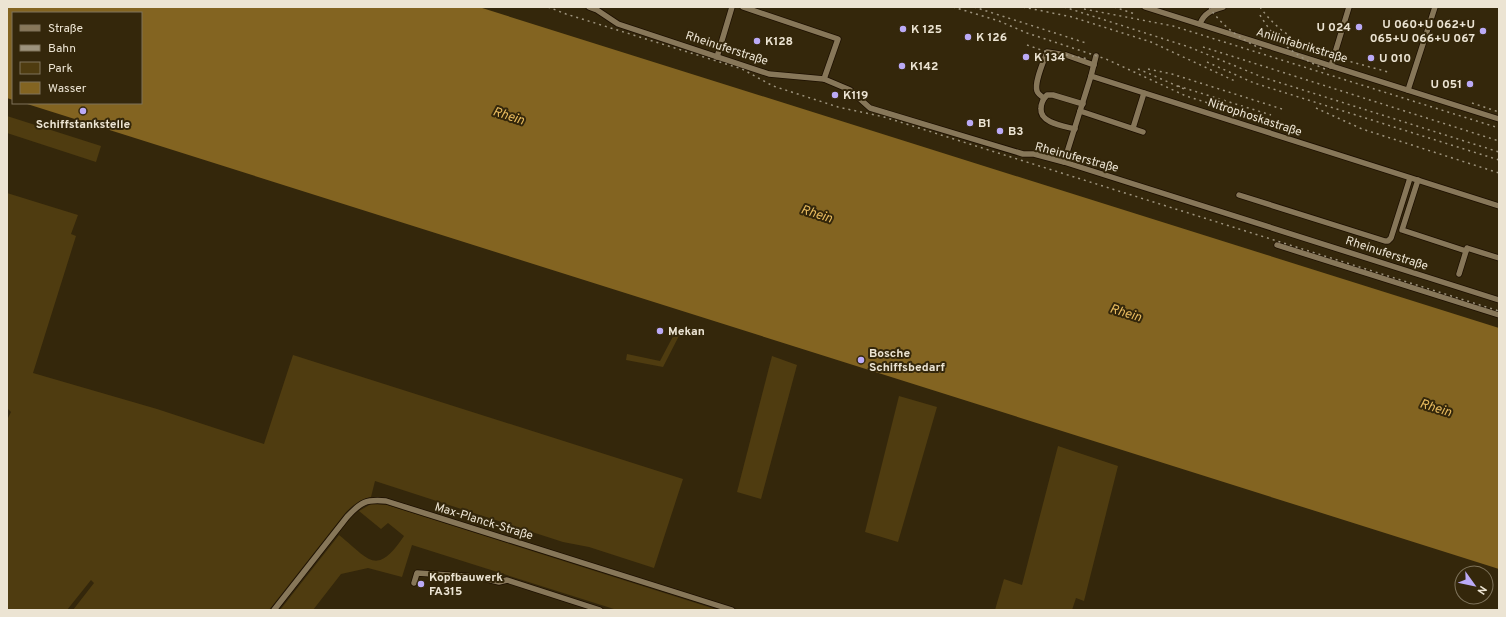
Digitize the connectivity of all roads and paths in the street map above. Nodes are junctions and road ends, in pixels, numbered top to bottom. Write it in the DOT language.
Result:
graph roads {
  1 [pos="588,7"];
  2 [pos="732,7"];
  3 [pos="743,7"];
  4 [pos="1145,7"];
  5 [pos="1223,7"];
  6 [pos="1349,7"];
  7 [pos="1435,7"];
  8 [pos="752,8"];
  9 [pos="1213,8"];
  10 [pos="1200,24"];
  11 [pos="1096,56"];
  12 [pos="717,57"];
  13 [pos="1094,65"];
  14 [pos="1330,66"];
  15 [pos="1091,76"];
  16 [pos="824,79"];
  17 [pos="1408,90"];
  18 [pos="1144,93"];
  19 [pos="1044,98"];
  20 [pos="1083,104"];
  21 [pos="1080,112"];
  22 [pos="1499,119"];
  23 [pos="1133,128"];
  24 [pos="1075,129"];
  25 [pos="1143,132"];
  26 [pos="1064,162"];
  27 [pos="1410,178"];
  28 [pos="1418,180"];
  29 [pos="1239,195"];
  30 [pos="1499,206"];
  31 [pos="1394,227"];
  32 [pos="1402,230"];
  33 [pos="1277,245"];
  34 [pos="1466,251"];
  35 [pos="1499,258"];
  36 [pos="1459,274"];
  37 [pos="1499,300"];
  38 [pos="1499,315"];
  39 [pos="414,583"];
  40 [pos="274,610"];
  41 [pos="600,610"];
  42 [pos="732,610"];
  1 -- 12 [label="street, Rheinuferstraße"];
  2 -- 12 [label="street"];
  3 -- 8 [label="street"];
  4 -- 10 [label="street, Anilinfabrikstraße"];
  5 -- 9 [label="street"];
  6 -- 14 [label="street"];
  7 -- 17 [label="street"];
  8 -- 16 [label="street"];
  9 -- 10 [label="street"];
  10 -- 14 [label="street, Anilinfabrikstraße"];
  11 -- 13 [label="street"];
  12 -- 16 [label="street, Rheinuferstraße"];
  13 -- 15 [label="street"];
  13 -- 19 [label="street"];
  14 -- 17 [label="street, Anilinfabrikstraße"];
  15 -- 18 [label="street, Nitrophoskastraße"];
  15 -- 20 [label="street"];
  16 -- 26 [label="street, Rheinuferstraße"];
  17 -- 22 [label="street, Anilinfabrikstraße"];
  18 -- 23 [label="street"];
  18 -- 27 [label="street, Nitrophoskastraße"];
  19 -- 20 [label="street"];
  19 -- 24 [label="street"];
  20 -- 21 [label="street"];
  21 -- 23 [label="street"];
  21 -- 24 [label="street"];
  23 -- 25 [label="street"];
  24 -- 26 [label="street"];
  26 -- 37 [label="street, Rheinuferstraße"];
  27 -- 28 [label="street, Nitrophoskastraße"];
  27 -- 31 [label="street"];
  28 -- 30 [label="street, Nitrophoskastraße"];
  28 -- 32 [label="street"];
  29 -- 31 [label="street"];
  31 -- 32 [label="street"];
  32 -- 34 [label="street"];
  33 -- 38 [label="street"];
  34 -- 35 [label="street"];
  34 -- 36 [label="street"];
  39 -- 41 [label="street"];
  40 -- 42 [label="street, Max-Planck-Straße"];
}
